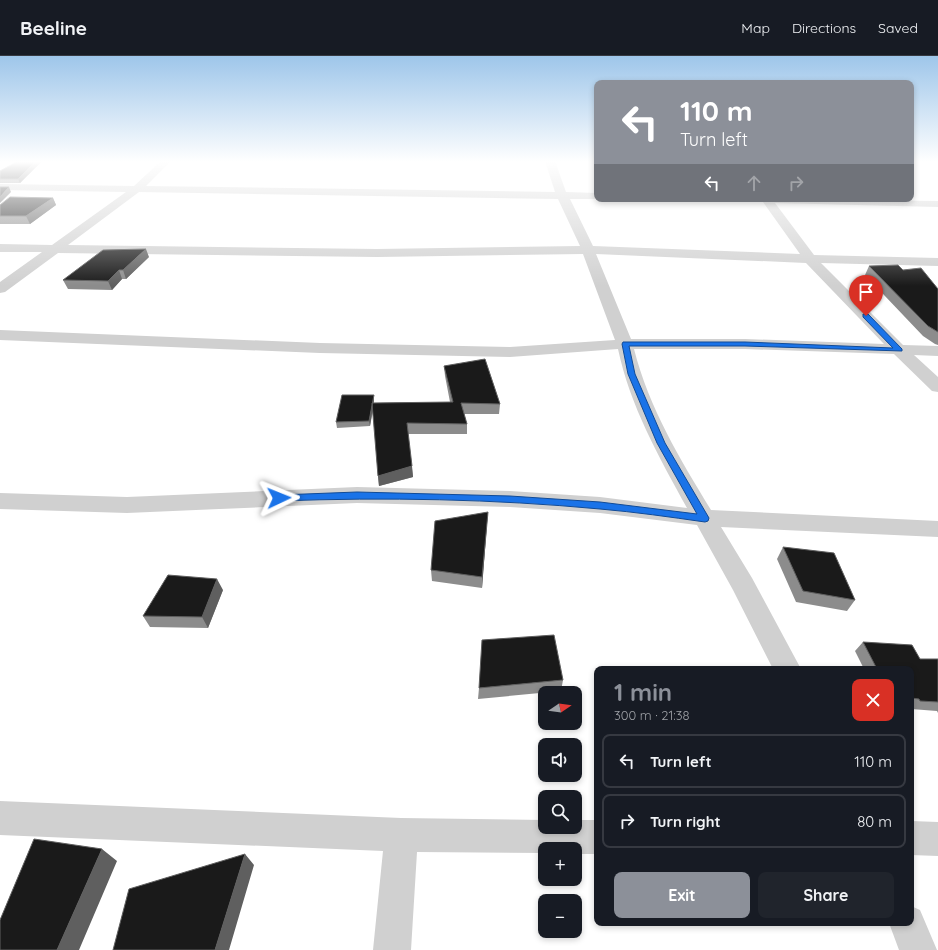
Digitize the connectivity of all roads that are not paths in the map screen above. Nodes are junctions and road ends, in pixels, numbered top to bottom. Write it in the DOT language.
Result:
graph roads {
  1 [pos="118,203"];
  2 [pos="566,203"];
  3 [pos="769,203"];
  4 [pos="894,203"];
  5 [pos="938,204"];
  6 [pos="0,248"];
  7 [pos="54,249"];
  8 [pos="588,250"];
  9 [pos="810,259"];
  10 [pos="938,262"];
  11 [pos="0,289"];
  12 [pos="0,334"];
  13 [pos="625,344"];
  14 [pos="899,350"];
  15 [pos="938,351"];
  16 [pos="938,387"];
  17 [pos="0,501"];
  18 [pos="705,518"];
  19 [pos="938,529"];
  20 [pos="785,666"];
  21 [pos="0,818"];
  22 [pos="401,835"];
  23 [pos="594,837"];
  24 [pos="914,838"];
  25 [pos="938,839"];
  26 [pos="907,926"];
  27 [pos="392,950"];
  28 [pos="918,950"];
  1 -- 7 [label="street"];
  2 -- 8 [label="street"];
  3 -- 9 [label="street"];
  4 -- 5 [label="street"];
  6 -- 7 [label="street"];
  7 -- 8 [label="street"];
  7 -- 11 [label="street"];
  8 -- 9 [label="street"];
  8 -- 13 [label="street"];
  9 -- 10 [label="street"];
  9 -- 14 [label="street"];
  12 -- 13 [label="street"];
  13 -- 14 [label="street"];
  13 -- 18 [label="street"];
  14 -- 15 [label="street"];
  14 -- 16 [label="street"];
  17 -- 18 [label="street"];
  18 -- 19 [label="street"];
  18 -- 20 [label="street"];
  21 -- 22 [label="street"];
  22 -- 23 [label="street"];
  22 -- 27 [label="street"];
  24 -- 25 [label="street"];
  26 -- 28 [label="street"];
}
